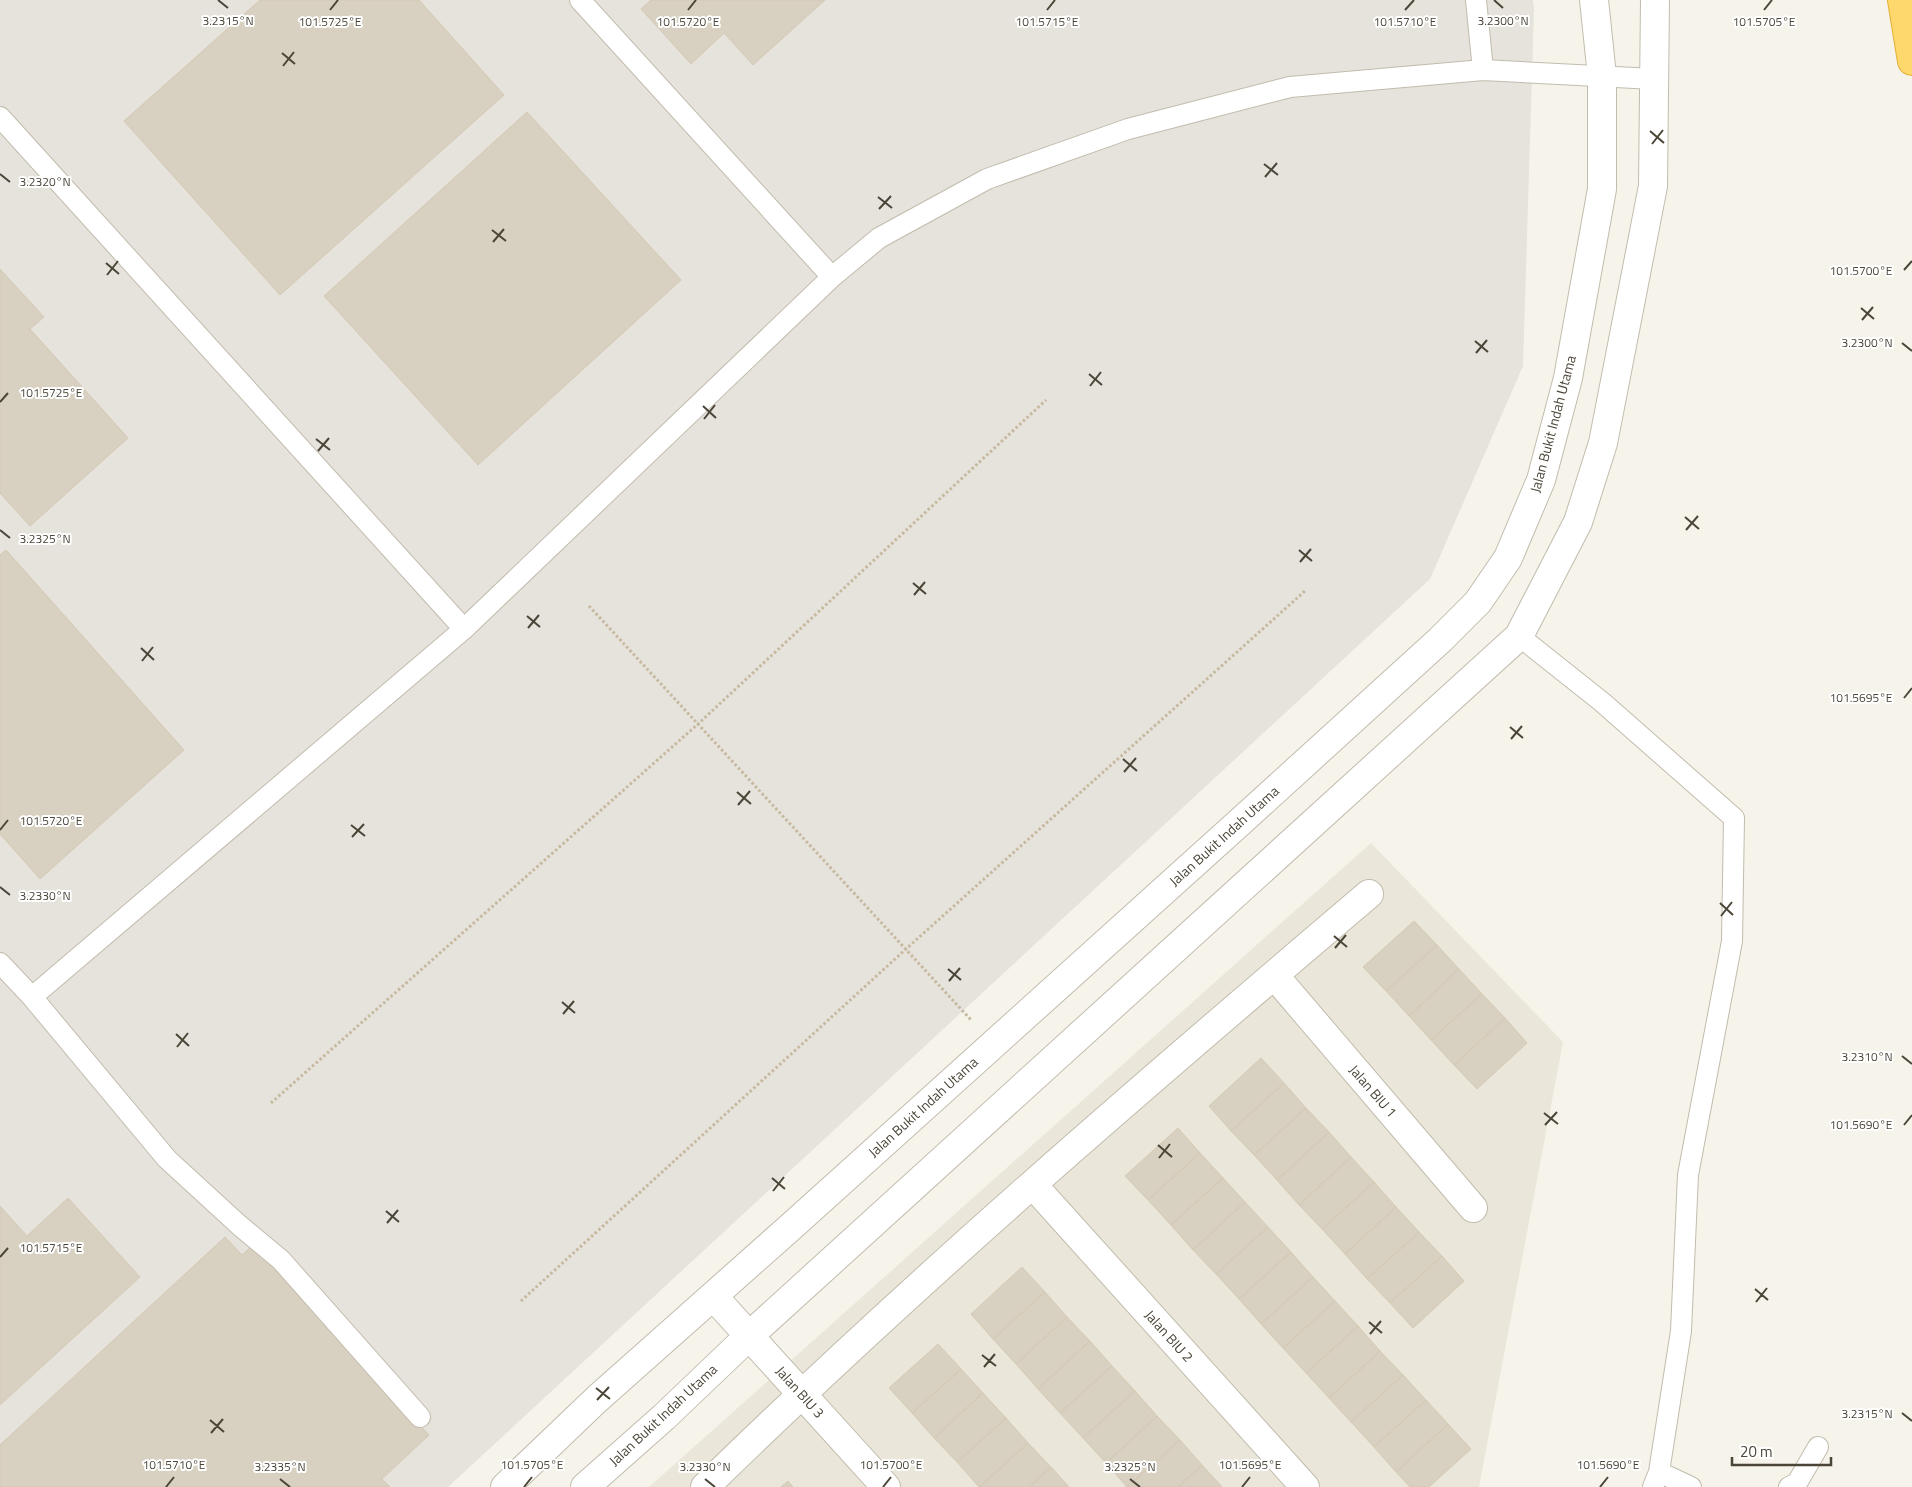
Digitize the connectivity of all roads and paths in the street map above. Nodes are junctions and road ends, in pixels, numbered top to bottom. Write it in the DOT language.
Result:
graph roads {
  1 [pos="580,0"];
  2 [pos="1476,0"];
  3 [pos="1594,0"];
  4 [pos="1655,0"];
  5 [pos="1902,0"];
  6 [pos="1912,61"];
  7 [pos="1484,70"];
  8 [pos="1602,76"];
  9 [pos="1654,79"];
  10 [pos="0,117"];
  11 [pos="832,277"];
  12 [pos="1046,400"];
  13 [pos="1305,591"];
  14 [pos="589,606"];
  15 [pos="464,629"];
  16 [pos="1519,636"];
  17 [pos="698,724"];
  18 [pos="1369,894"];
  19 [pos="906,949"];
  20 [pos="0,963"];
  21 [pos="1274,975"];
  22 [pos="32,997"];
  23 [pos="994,1044"];
  24 [pos="271,1103"];
  25 [pos="1033,1185"];
  26 [pos="1473,1208"];
  27 [pos="713,1296"];
  28 [pos="521,1301"];
  29 [pos="749,1336"];
  30 [pos="801,1393"];
  31 [pos="420,1417"];
  32 [pos="1818,1447"];
  33 [pos="1656,1479"];
  34 [pos="505,1487"];
  35 [pos="585,1487"];
  36 [pos="705,1487"];
  37 [pos="886,1487"];
  38 [pos="1305,1487"];
  39 [pos="1691,1487"];
  40 [pos="1789,1487"];
  1 -- 11 [label="lane"];
  2 -- 7 [label="lane"];
  3 -- 8 [label="street, Jalan Bukit Indah Utama"];
  4 -- 9 [label="street, Jalan Bukit Indah Utama"];
  5 -- 6 [label="highway"];
  7 -- 8 [label="lane"];
  7 -- 11 [label="lane"];
  8 -- 9 [label="lane"];
  8 -- 23 [label="street, Jalan Bukit Indah Utama"];
  9 -- 16 [label="street, Jalan Bukit Indah Utama"];
  10 -- 15 [label="lane"];
  11 -- 15 [label="lane"];
  12 -- 17 [label="path"];
  13 -- 19 [label="path"];
  14 -- 17 [label="path"];
  15 -- 22 [label="lane"];
  16 -- 29 [label="street, Jalan Bukit Indah Utama"];
  16 -- 33 [label="lane"];
  17 -- 19 [label="path"];
  17 -- 24 [label="path"];
  18 -- 21 [label="street"];
  19 -- 23 [label="path"];
  19 -- 28 [label="path"];
  20 -- 22 [label="lane"];
  21 -- 25 [label="street"];
  21 -- 26 [label="street, Jalan BIU 1"];
  22 -- 31 [label="lane"];
  23 -- 27 [label="street, Jalan Bukit Indah Utama"];
  25 -- 30 [label="street"];
  25 -- 38 [label="street, Jalan BIU 2"];
  27 -- 29 [label="street, Jalan BIU 3"];
  27 -- 34 [label="street, Jalan Bukit Indah Utama"];
  29 -- 30 [label="street, Jalan BIU 3"];
  29 -- 35 [label="street, Jalan Bukit Indah Utama"];
  30 -- 36 [label="street"];
  30 -- 37 [label="street, Jalan BIU 3"];
  32 -- 40 [label="lane"];
  33 -- 39 [label="lane"];
}
